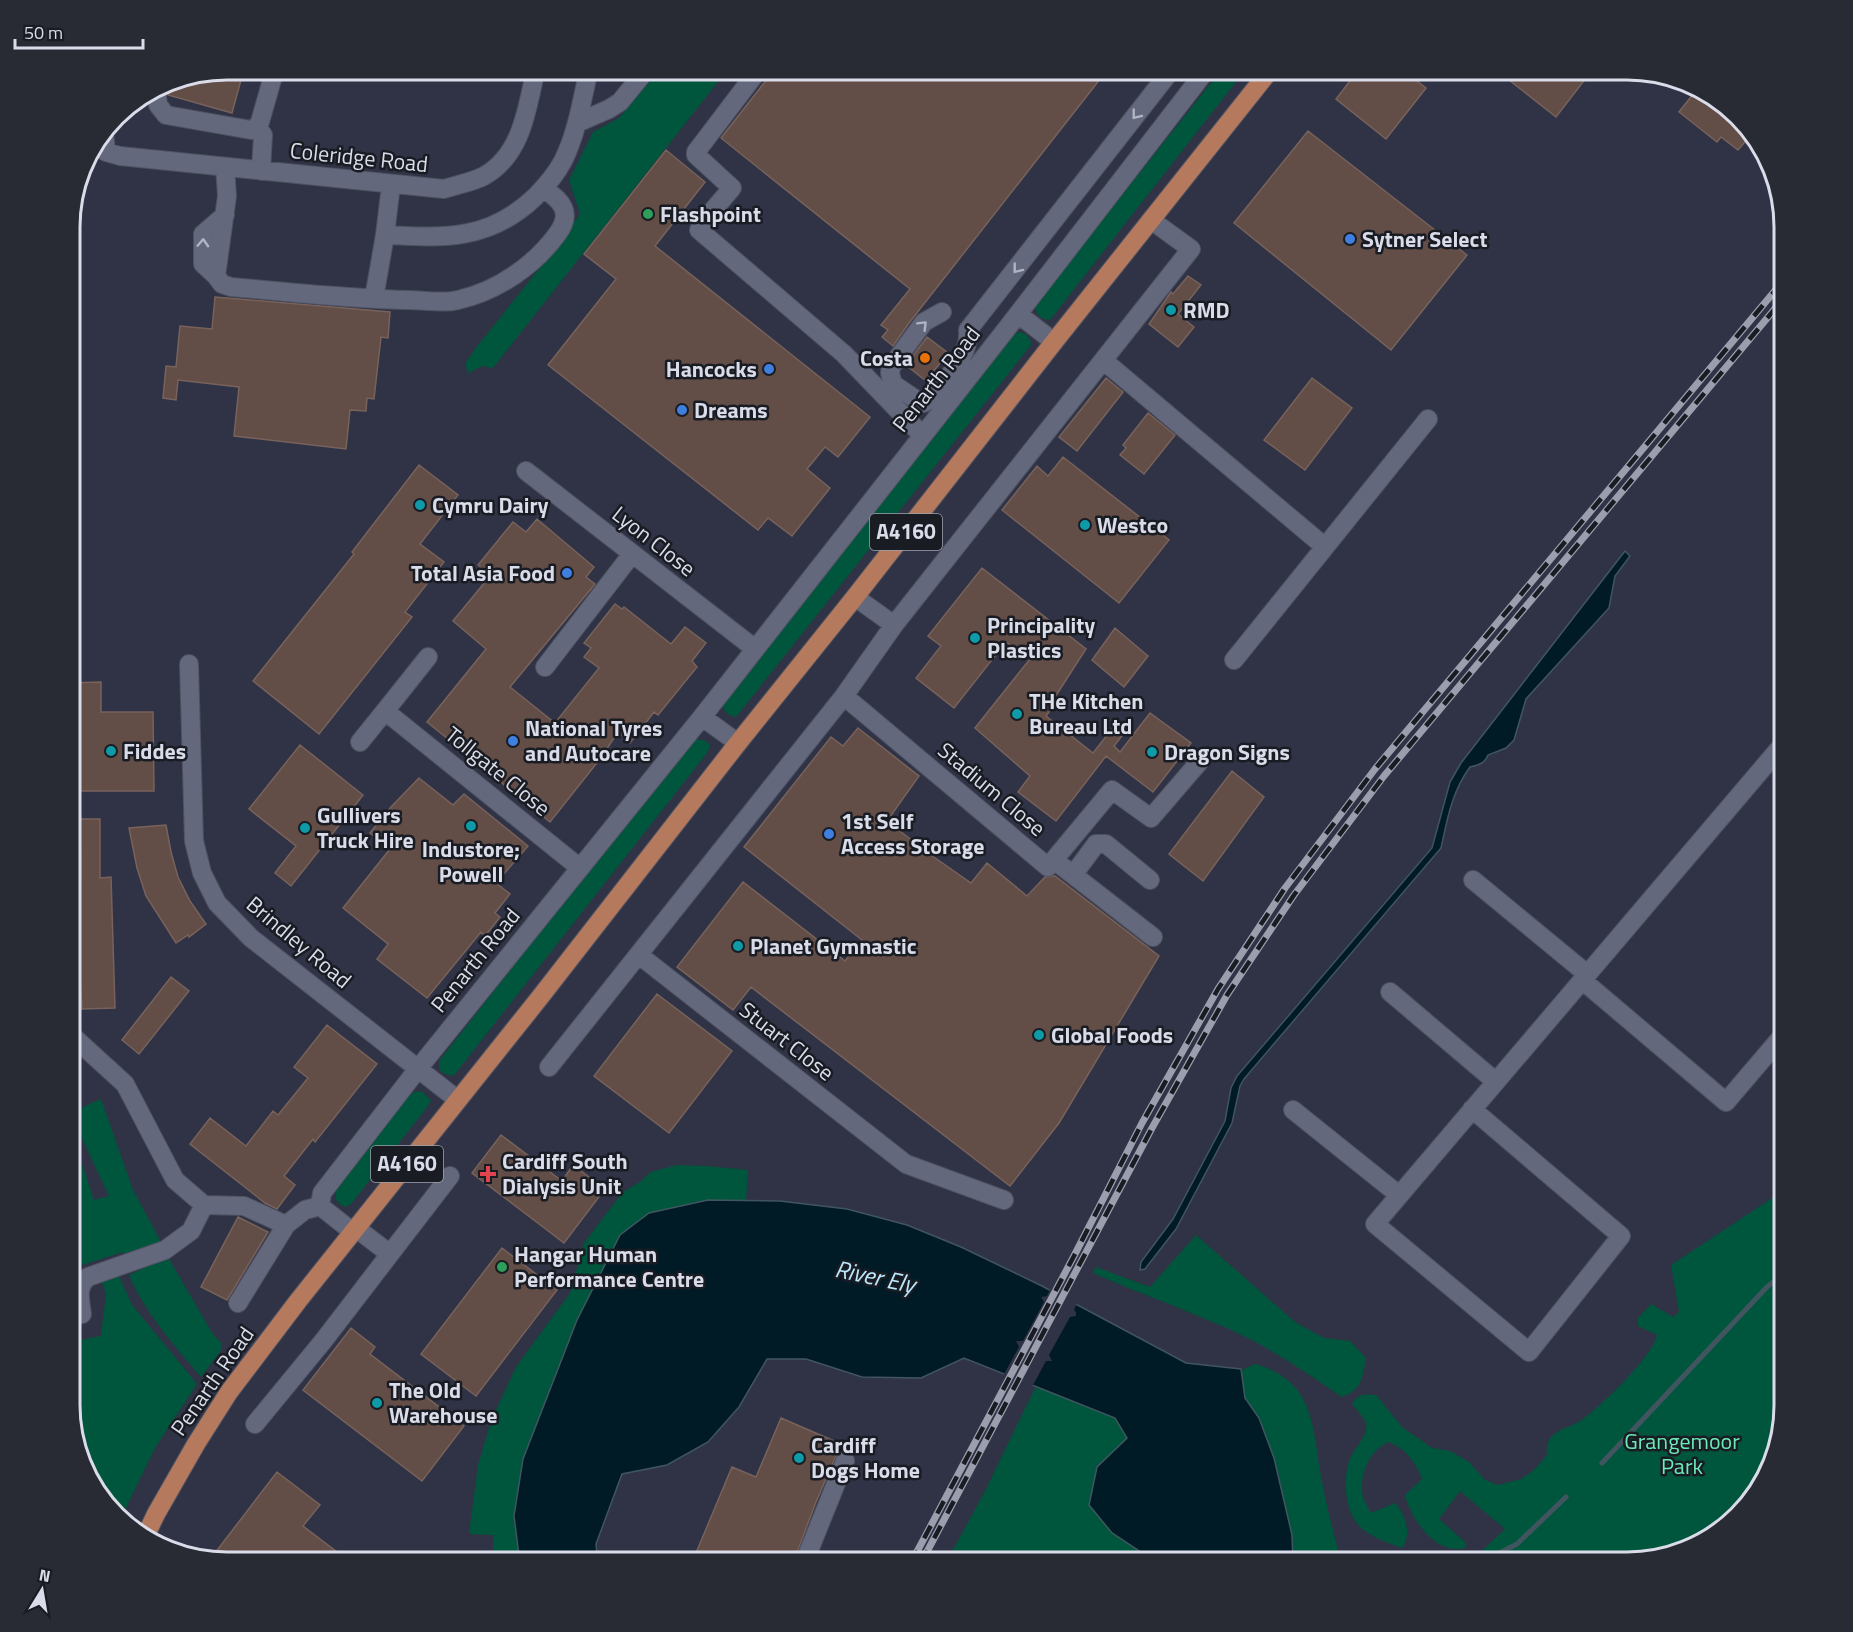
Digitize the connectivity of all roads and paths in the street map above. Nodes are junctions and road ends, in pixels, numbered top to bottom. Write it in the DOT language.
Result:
graph roads {
  1 [pos="272,79"];
  2 [pos="534,79"];
  3 [pos="587,79"];
  4 [pos="639,79"];
  5 [pos="751,79"];
  6 [pos="1164,79"];
  7 [pos="1199,79"];
  8 [pos="1264,79"];
  9 [pos="158,97"];
  10 [pos="577,123"];
  11 [pos="257,127"];
  12 [pos="105,144"];
  13 [pos="225,167"];
  14 [pos="261,171"];
  15 [pos="391,185"];
  16 [pos="544,189"];
  17 [pos="1070,200"];
  18 [pos="1093,216"];
  19 [pos="1151,220"];
  20 [pos="385,235"];
  21 [pos="374,298"];
  22 [pos="986,308"];
  23 [pos="942,312"];
  24 [pos="1013,320"];
  25 [pos="1054,342"];
  26 [pos="1104,361"];
  27 [pos="1428,419"];
  28 [pos="922,435"];
  29 [pos="526,471"];
  30 [pos="1324,547"];
  31 [pos="632,554"];
  32 [pos="855,597"];
  33 [pos="894,625"];
  34 [pos="754,648"];
  35 [pos="428,657"];
  36 [pos="1234,660"];
  37 [pos="189,664"];
  38 [pos="545,668"];
  39 [pos="844,696"];
  40 [pos="385,711"];
  41 [pos="702,717"];
  42 [pos="360,742"];
  43 [pos="738,743"];
  44 [pos="1773,755"];
  45 [pos="1200,761"];
  46 [pos="1054,860"];
  47 [pos="580,868"];
  48 [pos="1072,875"];
  49 [pos="1150,880"];
  50 [pos="1473,880"];
  51 [pos="1153,937"];
  52 [pos="639,955"];
  53 [pos="1584,977"];
  54 [pos="1390,992"];
  55 [pos="80,1043"];
  56 [pos="1774,1046"];
  57 [pos="549,1067"];
  58 [pos="417,1070"];
  59 [pos="1495,1082"];
  60 [pos="458,1100"];
  61 [pos="1472,1109"];
  62 [pos="1293,1110"];
  63 [pos="450,1176"];
  64 [pos="1399,1195"];
  65 [pos="1004,1200"];
  66 [pos="204,1205"];
  67 [pos="320,1206"];
  68 [pos="286,1225"];
  69 [pos="355,1230"];
  70 [pos="390,1254"];
  71 [pos="80,1288"];
  72 [pos="80,1299"];
  73 [pos="238,1303"];
  74 [pos="80,1314"];
  75 [pos="255,1424"];
  76 [pos="845,1461"];
  77 [pos="148,1530"];
  78 [pos="808,1552"];
  1 -- 11 [label="street"];
  2 -- 15 [label="street, Coleridge Road"];
  3 -- 10 [label="street"];
  4 -- 10 [label="street"];
  5 -- 28 [label="street"];
  6 -- 17 [label="street, one-way"];
  7 -- 18 [label="street, Penarth Road"];
  8 -- 19 [label="main road, Penarth Road / A4160"];
  9 -- 11 [label="street"];
  10 -- 16 [label="street"];
  11 -- 14 [label="street"];
  12 -- 13 [label="street, Coleridge Road"];
  13 -- 14 [label="street, Coleridge Road"];
  13 -- 21 [label="street"];
  14 -- 15 [label="street, Coleridge Road"];
  15 -- 20 [label="street"];
  16 -- 20 [label="street"];
  16 -- 21 [label="street"];
  17 -- 18 [label="street"];
  17 -- 22 [label="street, one-way"];
  18 -- 24 [label="street, Penarth Road"];
  19 -- 25 [label="main road, Penarth Road / A4160"];
  19 -- 26 [label="street"];
  20 -- 21 [label="street"];
  22 -- 23 [label="street, one-way"];
  22 -- 24 [label="street"];
  24 -- 25 [label="street"];
  24 -- 28 [label="street, Penarth Road"];
  25 -- 32 [label="main road, Penarth Road / A4160"];
  26 -- 30 [label="street"];
  26 -- 33 [label="street"];
  27 -- 30 [label="street"];
  28 -- 34 [label="street, Penarth Road"];
  29 -- 31 [label="street, Lyon Close"];
  30 -- 36 [label="street"];
  31 -- 34 [label="street, Lyon Close"];
  31 -- 38 [label="street"];
  32 -- 33 [label="street"];
  32 -- 43 [label="main road, Penarth Road / A4160"];
  33 -- 39 [label="street"];
  34 -- 41 [label="street, Penarth Road"];
  35 -- 40 [label="street"];
  37 -- 58 [label="street, Brindley Road"];
  39 -- 46 [label="street, Stadium Close"];
  39 -- 52 [label="street"];
  40 -- 42 [label="street"];
  40 -- 47 [label="street, Tollgate Close"];
  41 -- 43 [label="street"];
  41 -- 47 [label="street, Penarth Road"];
  43 -- 60 [label="main road, Penarth Road / A4160"];
  44 -- 53 [label="street"];
  45 -- 46 [label="street, Stadium Close"];
  46 -- 48 [label="street"];
  47 -- 58 [label="street, Penarth Road"];
  48 -- 49 [label="street"];
  48 -- 51 [label="street"];
  50 -- 53 [label="street"];
  52 -- 57 [label="street"];
  52 -- 65 [label="street, Stuart Close"];
  53 -- 56 [label="street"];
  53 -- 59 [label="street"];
  54 -- 59 [label="street"];
  55 -- 66 [label="street"];
  58 -- 60 [label="street, Brindley Road"];
  58 -- 67 [label="street, Penarth Road"];
  59 -- 61 [label="street"];
  60 -- 69 [label="main road, Penarth Road / A4160"];
  61 -- 64 [label="street"];
  61 -- 64 [label="street"];
  62 -- 64 [label="street"];
  63 -- 70 [label="street"];
  66 -- 68 [label="street"];
  66 -- 71 [label="street"];
  67 -- 68 [label="street"];
  67 -- 69 [label="street"];
  68 -- 73 [label="street"];
  69 -- 70 [label="street"];
  69 -- 77 [label="main road, Penarth Road / A4160"];
  70 -- 75 [label="street"];
  72 -- 74 [label="street"];
  76 -- 78 [label="street"];
}
